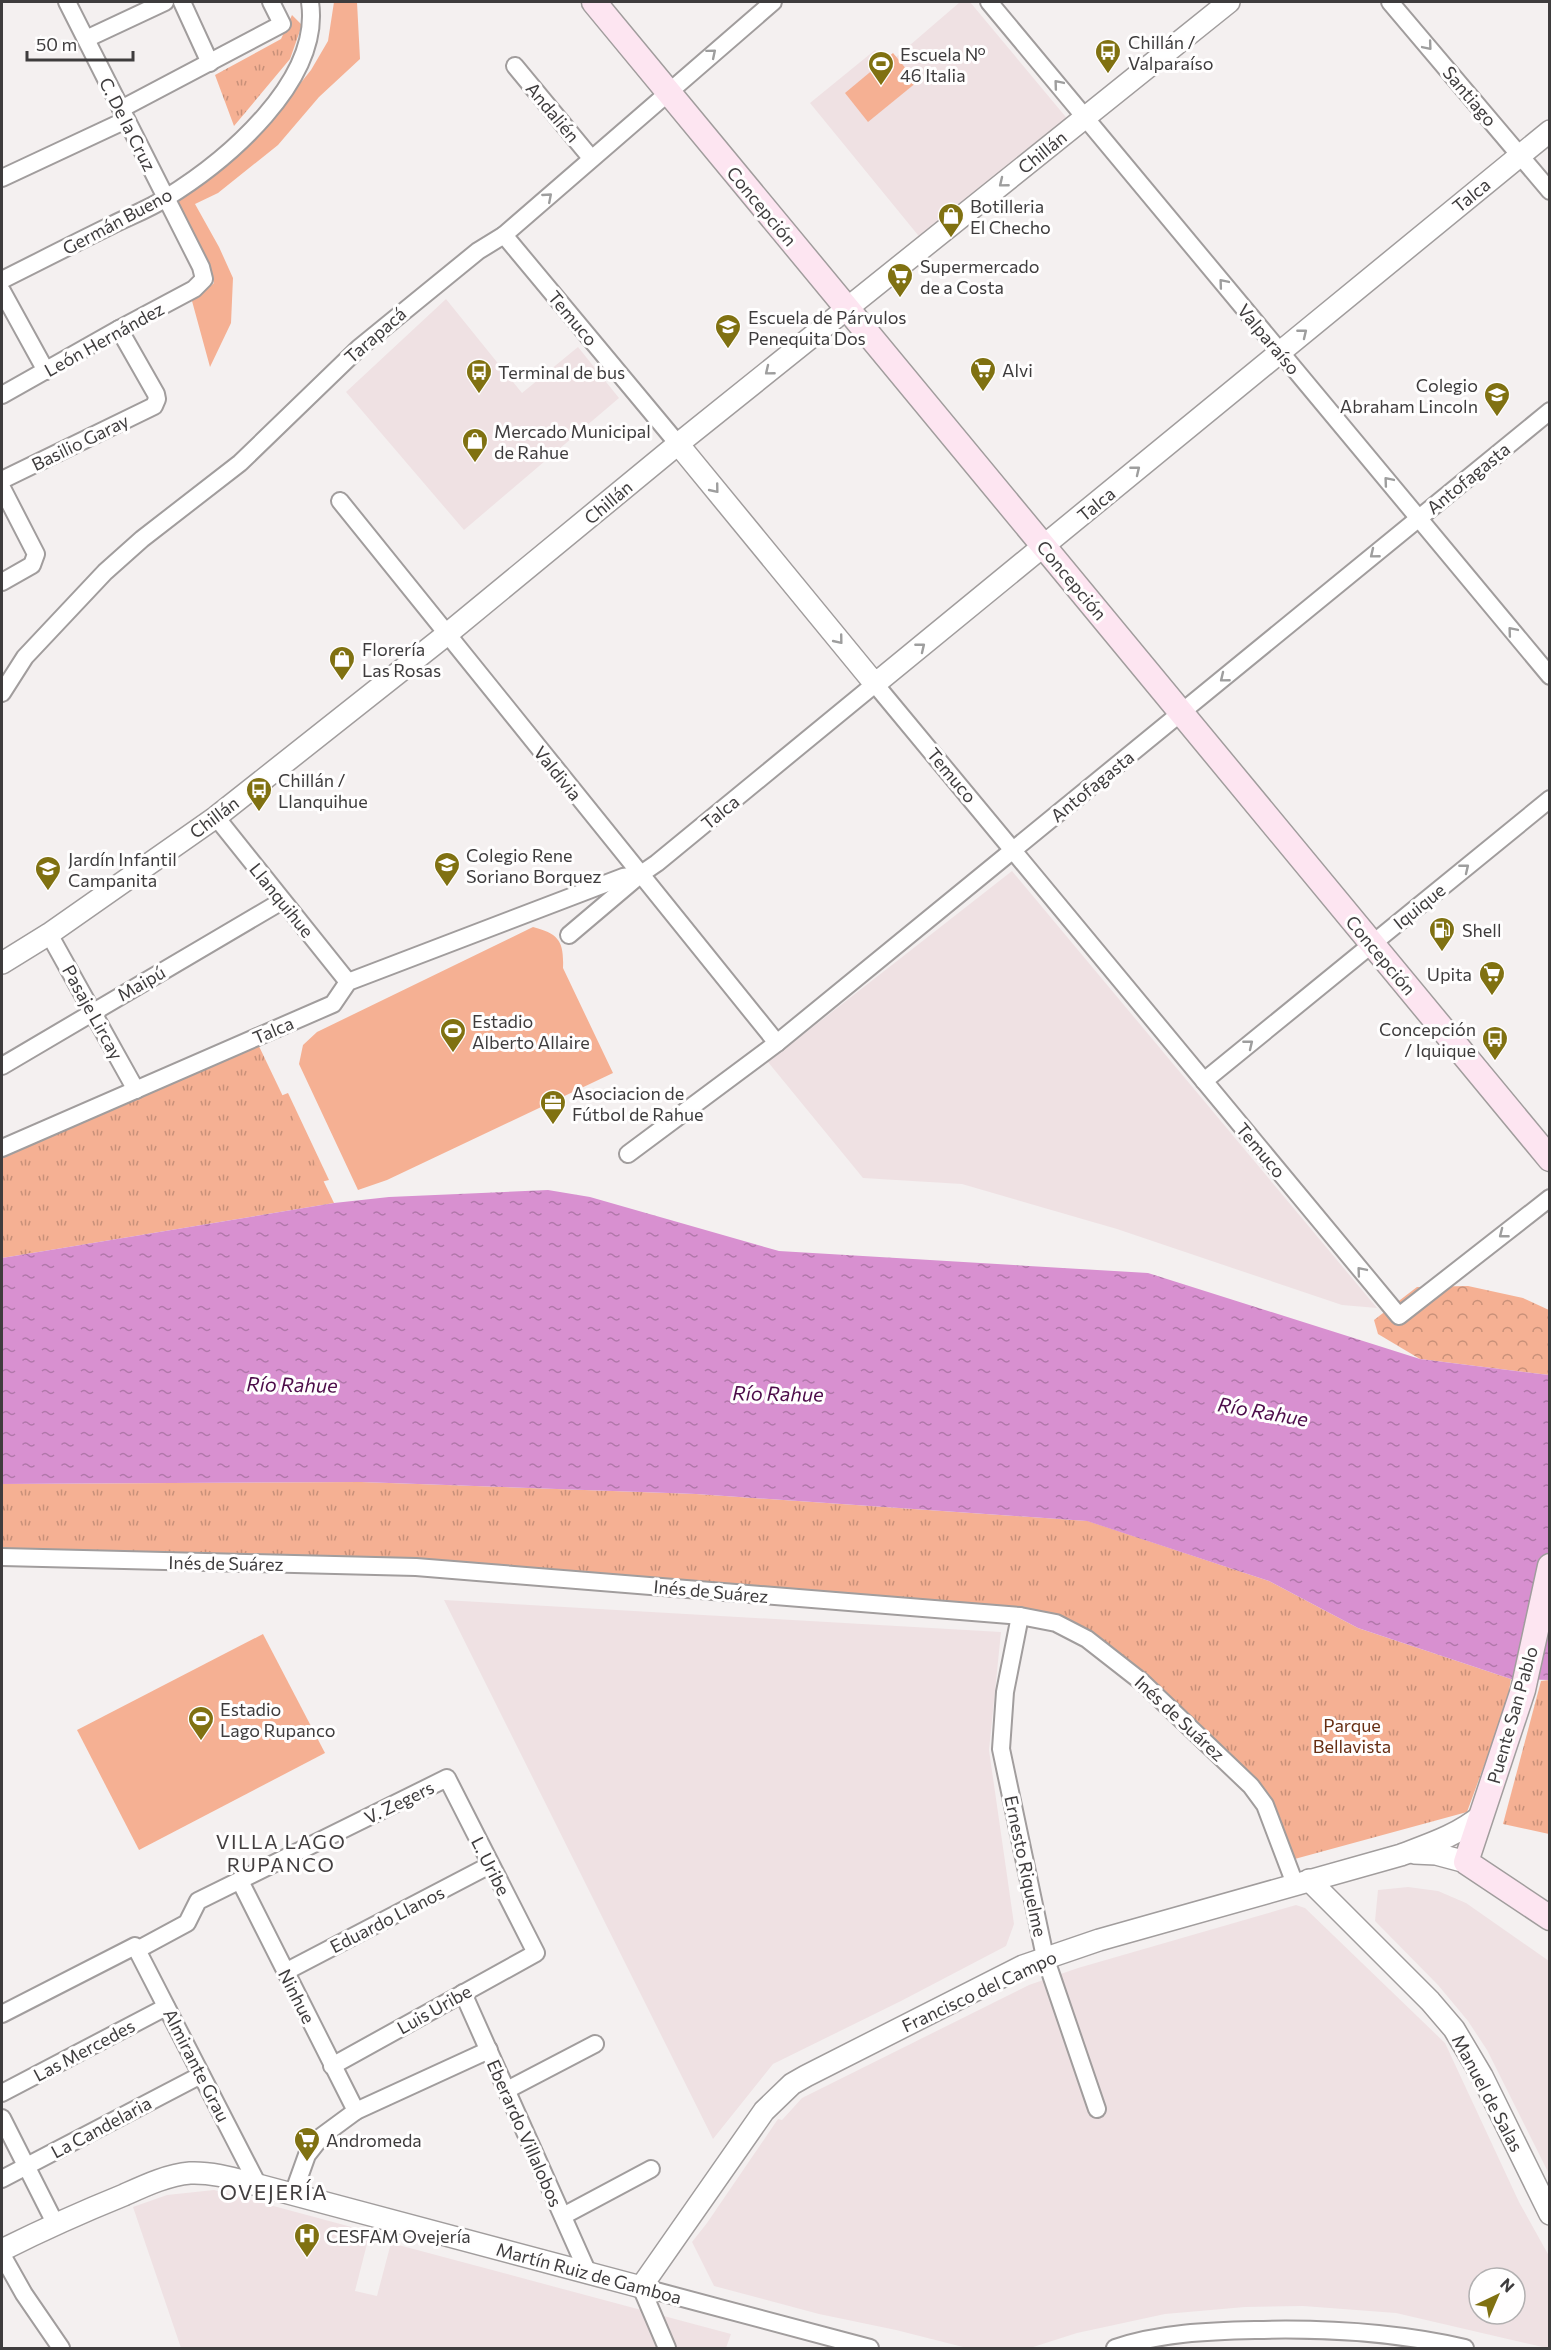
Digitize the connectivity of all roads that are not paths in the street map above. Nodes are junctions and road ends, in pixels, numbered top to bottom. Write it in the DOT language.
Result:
graph roads {
  1 [pos="67,2"];
  2 [pos="182,2"];
  3 [pos="271,2"];
  4 [pos="310,2"];
  5 [pos="594,2"];
  6 [pos="773,2"];
  7 [pos="989,2"];
  8 [pos="1229,2"];
  9 [pos="1390,2"];
  10 [pos="159,3"];
  11 [pos="86,39"];
  12 [pos="210,63"];
  13 [pos="515,66"];
  14 [pos="668,91"];
  15 [pos="123,114"];
  16 [pos="1085,117"];
  17 [pos="1550,131"];
  18 [pos="1519,156"];
  19 [pos="591,158"];
  20 [pos="2,178"];
  21 [pos="1550,191"];
  22 [pos="165,199"];
  23 [pos="504,235"];
  24 [pos="204,279"];
  25 [pos="2,280"];
  26 [pos="2,291"];
  27 [pos="847,308"];
  28 [pos="119,328"];
  29 [pos="1280,352"];
  30 [pos="46,371"];
  31 [pos="2,395"];
  32 [pos="1550,411"];
  33 [pos="678,444"];
  34 [pos="2,480"];
  35 [pos="2,488"];
  36 [pos="340,501"];
  37 [pos="1418,518"];
  38 [pos="1044,546"];
  39 [pos="2,582"];
  40 [pos="446,635"];
  41 [pos="1550,676"];
  42 [pos="875,684"];
  43 [pos="2,693"];
  44 [pos="1181,713"];
  45 [pos="1550,799"];
  46 [pos="216,817"];
  47 [pos="1014,850"];
  48 [pos="640,874"];
  49 [pos="282,901"];
  50 [pos="49,934"];
  51 [pos="569,935"];
  52 [pos="1372,944"];
  53 [pos="2,963"];
  54 [pos="348,982"];
  55 [pos="93,1011"];
  56 [pos="777,1043"];
  57 [pos="2,1066"];
  58 [pos="1204,1082"];
  59 [pos="136,1090"];
  60 [pos="2,1148"];
  61 [pos="628,1154"];
  62 [pos="1550,1159"];
  63 [pos="1550,1198"];
  64 [pos="2,1557"];
  65 [pos="1550,1566"];
  66 [pos="1020,1616"];
  67 [pos="447,1778"];
  68 [pos="1482,1815"];
  69 [pos="1401,1855"];
  70 [pos="1466,1862"];
  71 [pos="490,1865"];
  72 [pos="240,1881"];
  73 [pos="1302,1882"];
  74 [pos="1550,1918"];
  75 [pos="136,1948"];
  76 [pos="536,1953"];
  77 [pos="1045,1957"];
  78 [pos="285,1972"];
  79 [pos="463,1993"];
  80 [pos="166,2007"];
  81 [pos="2,2014"];
  82 [pos="595,2044"];
  83 [pos="489,2050"];
  84 [pos="333,2066"];
  85 [pos="201,2075"];
  86 [pos="507,2090"];
  87 [pos="2,2093"];
  88 [pos="1097,2109"];
  89 [pos="356,2111"];
  90 [pos="2,2118"];
  91 [pos="27,2166"];
  92 [pos="651,2169"];
  93 [pos="2,2179"];
  94 [pos="258,2185"];
  95 [pos="293,2194"];
  96 [pos="1550,2214"];
  97 [pos="563,2216"];
  98 [pos="56,2223"];
  99 [pos="2,2250"];
  100 [pos="2,2255"];
  101 [pos="588,2273"];
  102 [pos="641,2287"];
  103 [pos="61,2349"];
  104 [pos="667,2349"];
  105 [pos="870,2349"];
  106 [pos="1115,2349"];
  107 [pos="1465,2349"];
  1 -- 11 [label="street, C. De la Cruz"];
  2 -- 12 [label="street"];
  3 -- 12 [label="street"];
  4 -- 22 [label="street, Germán Bueno"];
  5 -- 14 [label="main road, Concepción"];
  14 -- 6 [label="street, Tarapacá, one-way"];
  16 -- 7 [label="street, Valparaíso, one-way"];
  8 -- 16 [label="street, Chillán"];
  9 -- 18 [label="street, Santiago, one-way"];
  10 -- 11 [label="street"];
  11 -- 15 [label="street, C. De la Cruz"];
  12 -- 15 [label="street"];
  13 -- 19 [label="street, Andalién"];
  14 -- 19 [label="street, Tarapacá"];
  14 -- 27 [label="main road, Concepción"];
  15 -- 20 [label="street"];
  15 -- 22 [label="street, C. De la Cruz"];
  16 -- 27 [label="street, Chillán, one-way"];
  29 -- 16 [label="street, Valparaíso, one-way"];
  17 -- 18 [label="street, Talca"];
  18 -- 21 [label="street, Santiago"];
  29 -- 18 [label="street, Talca, one-way"];
  23 -- 19 [label="street, Tarapacá, one-way"];
  22 -- 24 [label="street, C. De la Cruz"];
  22 -- 25 [label="street, Germán Bueno"];
  23 -- 33 [label="street, Temuco"];
  23 -- 43 [label="street, Tarapacá"];
  24 -- 28 [label="street, León Hernández"];
  26 -- 30 [label="street"];
  27 -- 33 [label="street, Chillán, one-way"];
  27 -- 38 [label="main road, Concepción"];
  28 -- 30 [label="street, León Hernández"];
  28 -- 34 [label="street, Basilio Garay"];
  37 -- 29 [label="street, Valparaíso, one-way"];
  38 -- 29 [label="street, Talca, one-way"];
  30 -- 31 [label="street, León Hernández"];
  32 -- 37 [label="street, Antofagasta"];
  33 -- 40 [label="street, Chillán"];
  33 -- 42 [label="street, Temuco, one-way"];
  35 -- 39 [label="street"];
  36 -- 40 [label="street, Valdivia"];
  41 -- 37 [label="street, Valparaíso, one-way"];
  37 -- 44 [label="street, Antofagasta, one-way"];
  42 -- 38 [label="street, Talca, one-way"];
  38 -- 44 [label="main road, Concepción"];
  40 -- 46 [label="street, Chillán"];
  40 -- 48 [label="street, Valdivia"];
  42 -- 47 [label="street, Temuco"];
  42 -- 48 [label="street, Talca"];
  44 -- 47 [label="street, Antofagasta"];
  44 -- 52 [label="main road, Concepción"];
  52 -- 45 [label="street, Iquique, one-way"];
  46 -- 49 [label="street, Llanquihue"];
  46 -- 50 [label="street, Chillán"];
  47 -- 56 [label="street, Antofagasta"];
  47 -- 58 [label="street, Temuco"];
  48 -- 51 [label="street, Talca"];
  48 -- 54 [label="street, Talca"];
  48 -- 56 [label="street, Valdivia"];
  49 -- 54 [label="street, Llanquihue"];
  49 -- 55 [label="street, Maipú"];
  50 -- 53 [label="street, Chillán"];
  50 -- 55 [label="street, Pasaje Lircay"];
  58 -- 52 [label="street, Iquique, one-way"];
  52 -- 62 [label="main road, Concepción"];
  54 -- 59 [label="street, Talca"];
  55 -- 57 [label="street, Maipú"];
  55 -- 59 [label="street, Pasaje Lircay"];
  56 -- 61 [label="street, Antofagasta"];
  63 -- 58 [label="street, Temuco, one-way"];
  59 -- 60 [label="street, Talca"];
  64 -- 66 [label="street, Inés de Suárez"];
  65 -- 68 [label="main road, Puente San Pablo"];
  66 -- 73 [label="street, Inés de Suárez"];
  66 -- 77 [label="street, Ernesto Riquelme"];
  67 -- 71 [label="street, L. Uribe"];
  67 -- 72 [label="street, V. Zegers"];
  68 -- 69 [label="street, Francisco del Campo"];
  68 -- 70 [label="main road, Puente San Pablo"];
  69 -- 70 [label="street"];
  69 -- 73 [label="street, Francisco del Campo"];
  70 -- 74 [label="main road"];
  71 -- 76 [label="street, L. Uribe"];
  71 -- 78 [label="street, Eduardo Llanos"];
  72 -- 75 [label="street, V. Zegers"];
  72 -- 78 [label="street, Ninhue"];
  73 -- 77 [label="street, Francisco del Campo"];
  73 -- 96 [label="street, Manuel de Salas"];
  75 -- 80 [label="street, Almirante Grau"];
  75 -- 81 [label="street, V. Zegers"];
  76 -- 79 [label="street, Luis Uribe"];
  77 -- 88 [label="street, Ernesto Riquelme"];
  77 -- 102 [label="street, Francisco del Campo"];
  78 -- 84 [label="street, Ninhue"];
  79 -- 83 [label="street, Eberardo Villalobos"];
  79 -- 84 [label="street, Luis Uribe"];
  80 -- 85 [label="street, Almirante Grau"];
  80 -- 87 [label="street, Las Mercedes"];
  82 -- 86 [label="street"];
  83 -- 86 [label="street, Eberardo Villalobos"];
  83 -- 89 [label="street"];
  84 -- 89 [label="street, Ninhue"];
  85 -- 91 [label="street, La Candelaria"];
  85 -- 94 [label="street, Almirante Grau"];
  86 -- 97 [label="street, Eberardo Villalobos"];
  89 -- 95 [label="street"];
  90 -- 91 [label="street"];
  91 -- 93 [label="street, La Candelaria"];
  91 -- 98 [label="street"];
  92 -- 97 [label="street"];
  94 -- 95 [label="street, Martín Ruiz de Gamboa"];
  94 -- 98 [label="street, Martín Ruiz de Gamboa"];
  95 -- 101 [label="street, Martín Ruiz de Gamboa"];
  97 -- 101 [label="street, Eberardo Villalobos"];
  98 -- 99 [label="street, Martín Ruiz de Gamboa"];
  100 -- 103 [label="street"];
  101 -- 102 [label="street, Martín Ruiz de Gamboa"];
  102 -- 104 [label="street"];
  102 -- 105 [label="street, Martín Ruiz de Gamboa"];
  106 -- 107 [label="street"];
}
